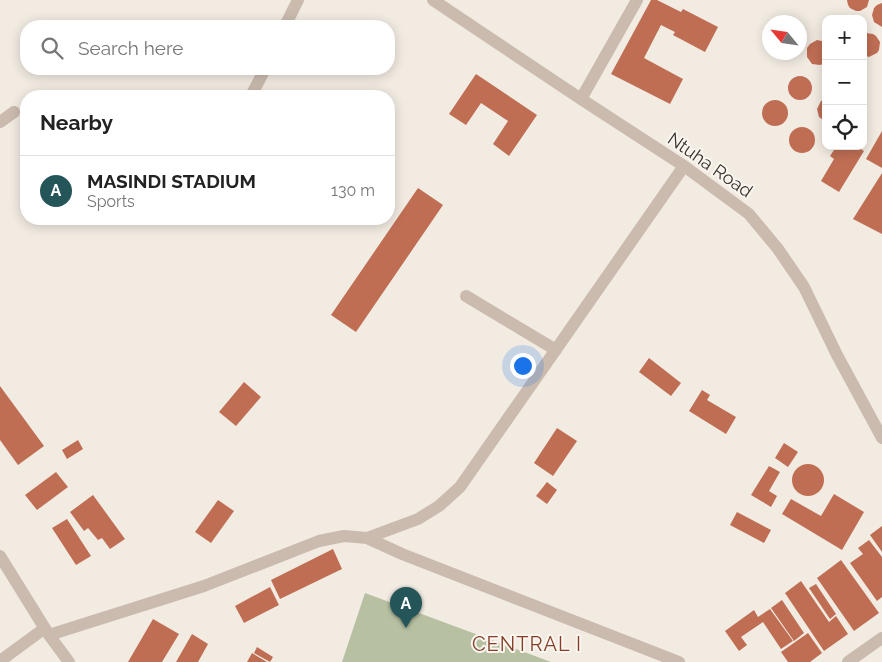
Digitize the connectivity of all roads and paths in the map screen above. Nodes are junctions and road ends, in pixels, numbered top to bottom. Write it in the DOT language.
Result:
graph roads {
  1 [pos="298,0"];
  2 [pos="433,0"];
  3 [pos="637,0"];
  4 [pos="289,20"];
  5 [pos="262,75"];
  6 [pos="255,90"];
  7 [pos="581,99"];
  8 [pos="14,112"];
  9 [pos="0,122"];
  10 [pos="684,166"];
  11 [pos="466,296"];
  12 [pos="556,350"];
  13 [pos="882,438"];
  14 [pos="367,538"];
  15 [pos="0,556"];
  16 [pos="47,631"];
  17 [pos="882,638"];
  18 [pos="0,661"];
  19 [pos="69,662"];
  20 [pos="679,662"];
  21 [pos="848,662"];
  1 -- 4 [label="street"];
  2 -- 7 [label="street, Ntuha Road"];
  3 -- 7 [label="street"];
  5 -- 6 [label="street"];
  7 -- 10 [label="street, Ntuha Road"];
  8 -- 9 [label="street"];
  10 -- 12 [label="street"];
  10 -- 13 [label="street, Ntuha Road"];
  11 -- 12 [label="street"];
  12 -- 14 [label="street"];
  14 -- 16 [label="street"];
  14 -- 20 [label="street"];
  15 -- 16 [label="street"];
  16 -- 18 [label="street"];
  16 -- 19 [label="street"];
  17 -- 21 [label="street"];
}
